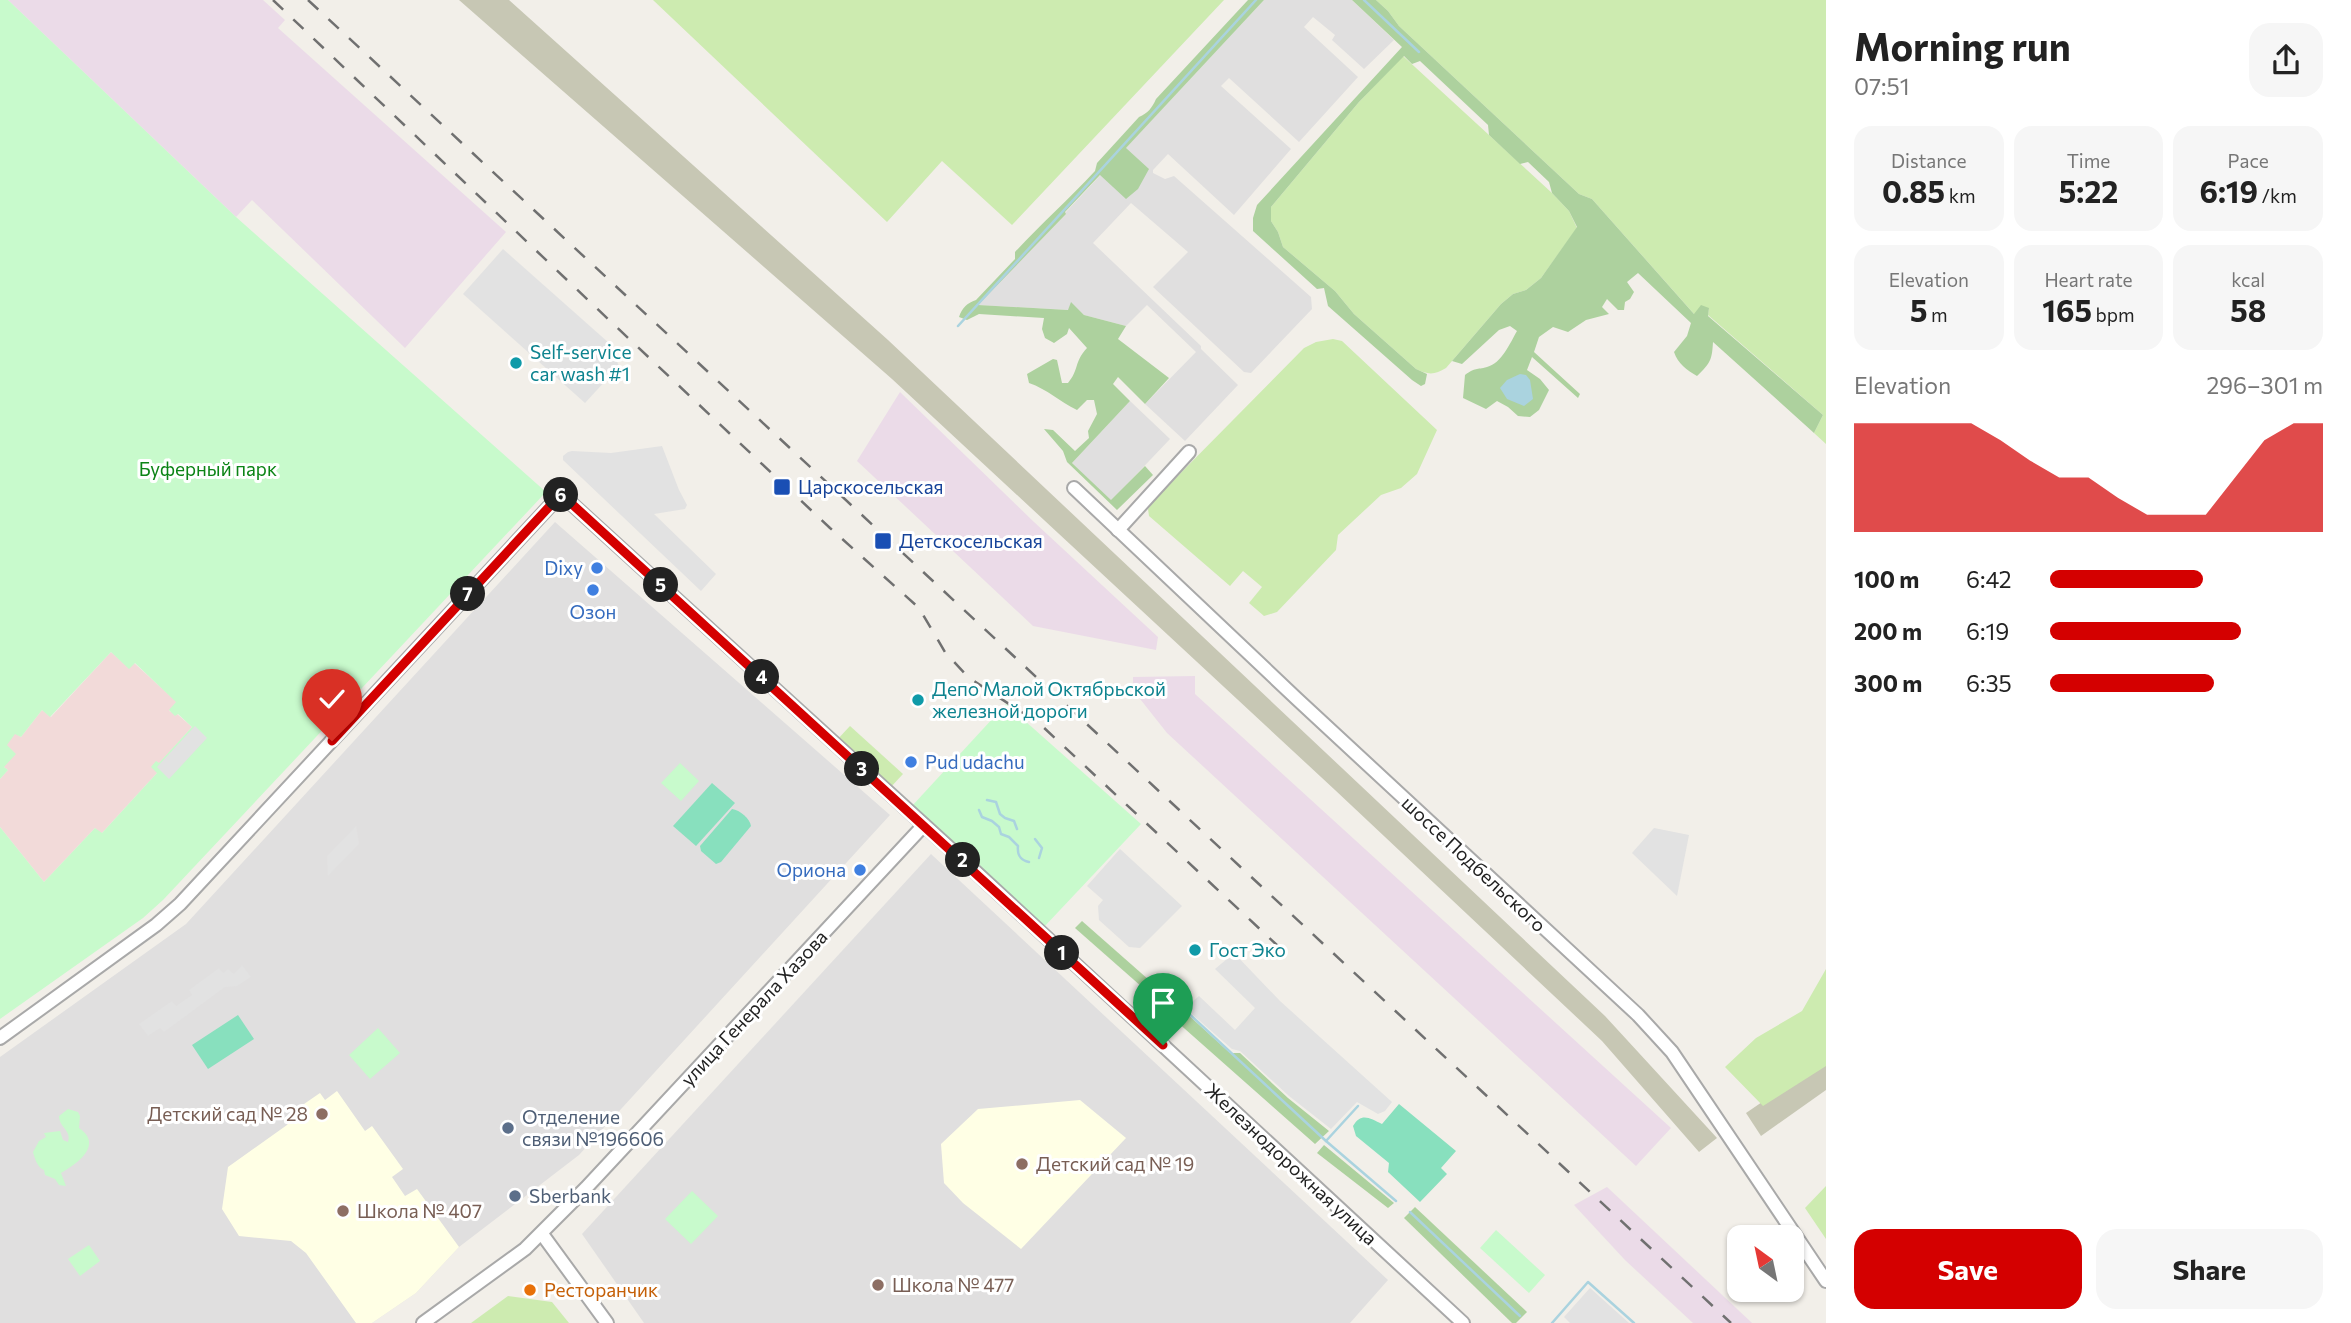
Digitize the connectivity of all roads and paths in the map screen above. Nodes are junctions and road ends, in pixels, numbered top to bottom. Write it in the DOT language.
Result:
graph roads {
  1 [pos="1189,452"];
  2 [pos="1074,488"];
  3 [pos="1118,530"];
  4 [pos="924,825"];
  5 [pos="0,1038"];
  6 [pos="542,1234"];
  7 [pos="1826,1281"];
  8 [pos="423,1323"];
  9 [pos="607,1323"];
  10 [pos="1463,1323"];
  1 -- 3 [label="street"];
  2 -- 3 [label="street, шоссе Подбельского"];
  3 -- 7 [label="street, шоссе Подбельского"];
  4 -- 5 [label="street, Железнодорожная улица"];
  4 -- 6 [label="street, улица Генерала Хазова"];
  4 -- 10 [label="street, Железнодорожная улица"];
  6 -- 8 [label="street, улица Генерала Хазова"];
  6 -- 9 [label="street"];
}
